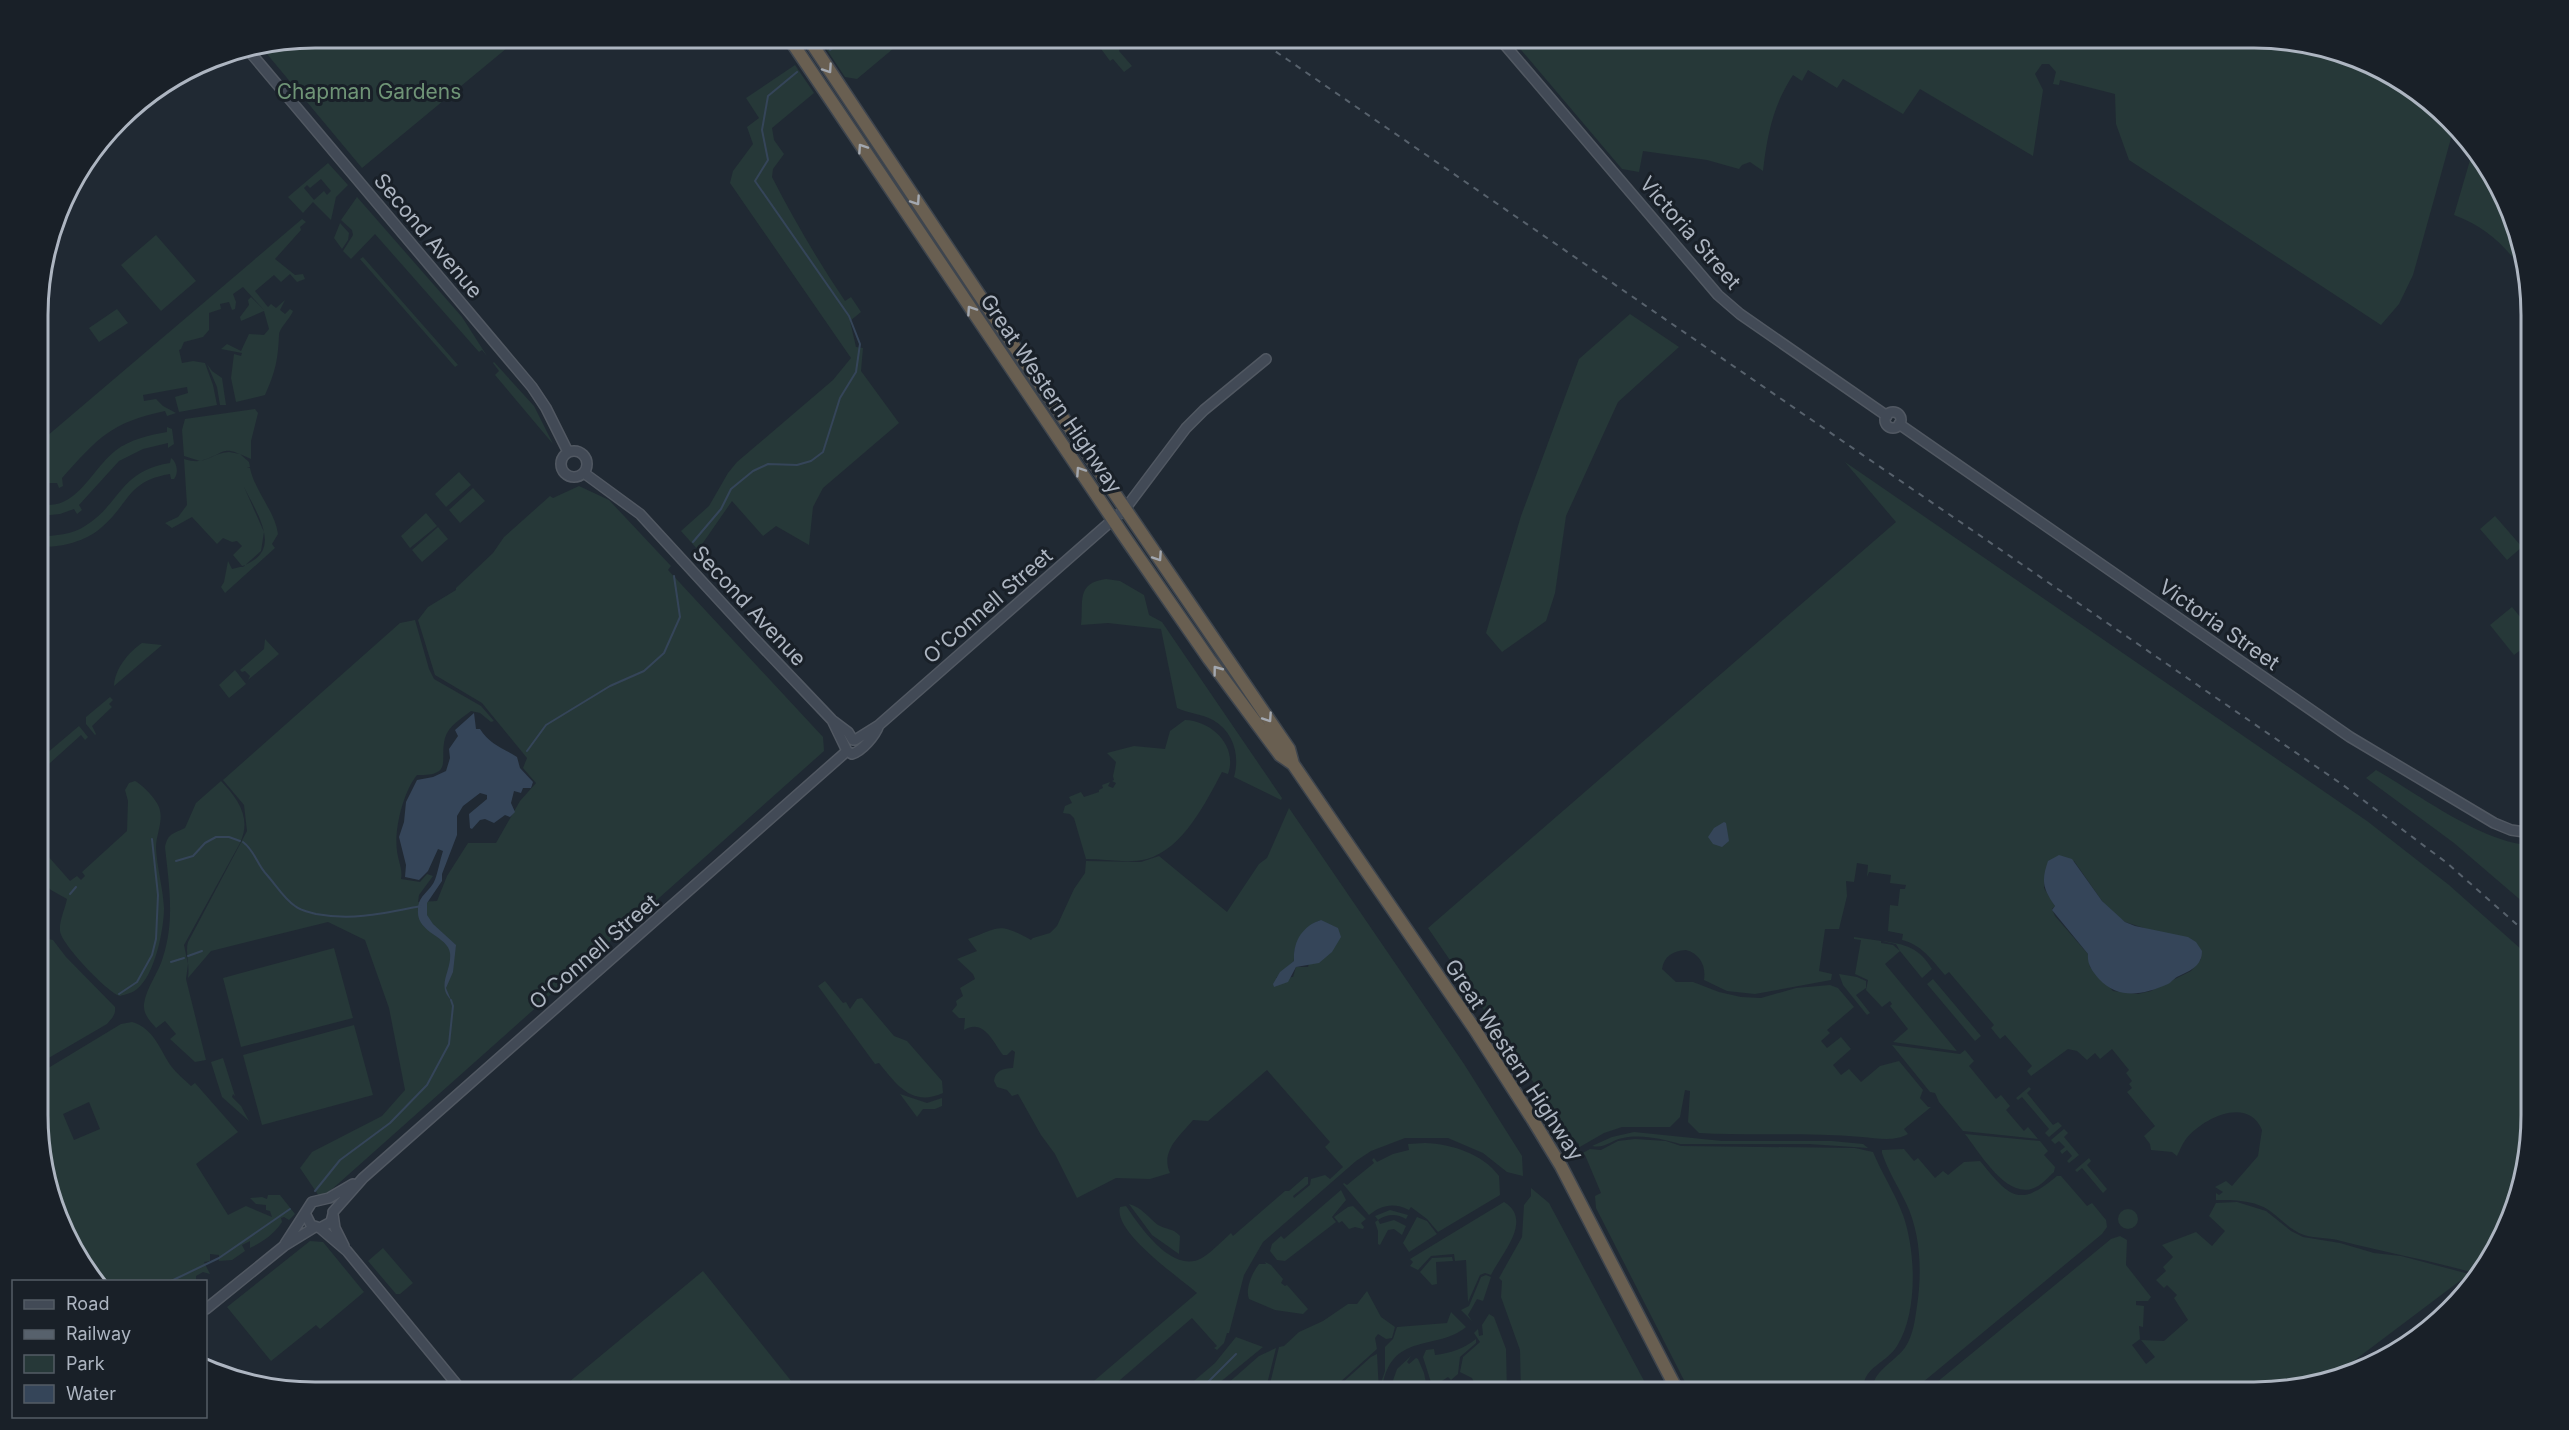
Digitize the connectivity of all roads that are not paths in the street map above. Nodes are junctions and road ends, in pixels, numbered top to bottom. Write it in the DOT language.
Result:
graph roads {
  1 [pos="796,48"];
  2 [pos="815,48"];
  3 [pos="1508,48"];
  4 [pos="253,55"];
  5 [pos="1266,358"];
  6 [pos="568,452"];
  7 [pos="584,473"];
  8 [pos="1120,514"];
  9 [pos="852,746"];
  10 [pos="2521,831"];
  11 [pos="363,1178"];
  12 [pos="318,1199"];
  13 [pos="305,1213"];
  14 [pos="333,1213"];
  15 [pos="317,1227"];
  16 [pos="284,1246"];
  17 [pos="347,1251"];
  18 [pos="207,1308"];
  19 [pos="455,1382"];
  20 [pos="1673,1382"];
  8 -- 1 [label="highway, Great Western Highway, one-way"];
  2 -- 8 [label="highway, Great Western Highway, one-way"];
  3 -- 10 [label="street, Victoria Street"];
  4 -- 6 [label="street, Second Avenue"];
  5 -- 8 [label="street, O'Connell Street"];
  6 -- 7 [label="street"];
  6 -- 7 [label="street"];
  7 -- 9 [label="street, Second Avenue"];
  8 -- 9 [label="street, O'Connell Street"];
  8 -- 20 [label="highway, Great Western Highway"];
  9 -- 11 [label="street, O'Connell Street"];
  11 -- 12 [label="street, O'Connell Street"];
  11 -- 14 [label="street, O'Connell Street"];
  12 -- 13 [label="street, O'Connell Street"];
  12 -- 14 [label="street"];
  13 -- 15 [label="street"];
  13 -- 16 [label="street, O'Connell Street"];
  14 -- 15 [label="street, O'Connell Street"];
  14 -- 17 [label="street"];
  15 -- 16 [label="street, O'Connell Street"];
  15 -- 17 [label="street"];
  16 -- 18 [label="street"];
  17 -- 19 [label="street"];
}
